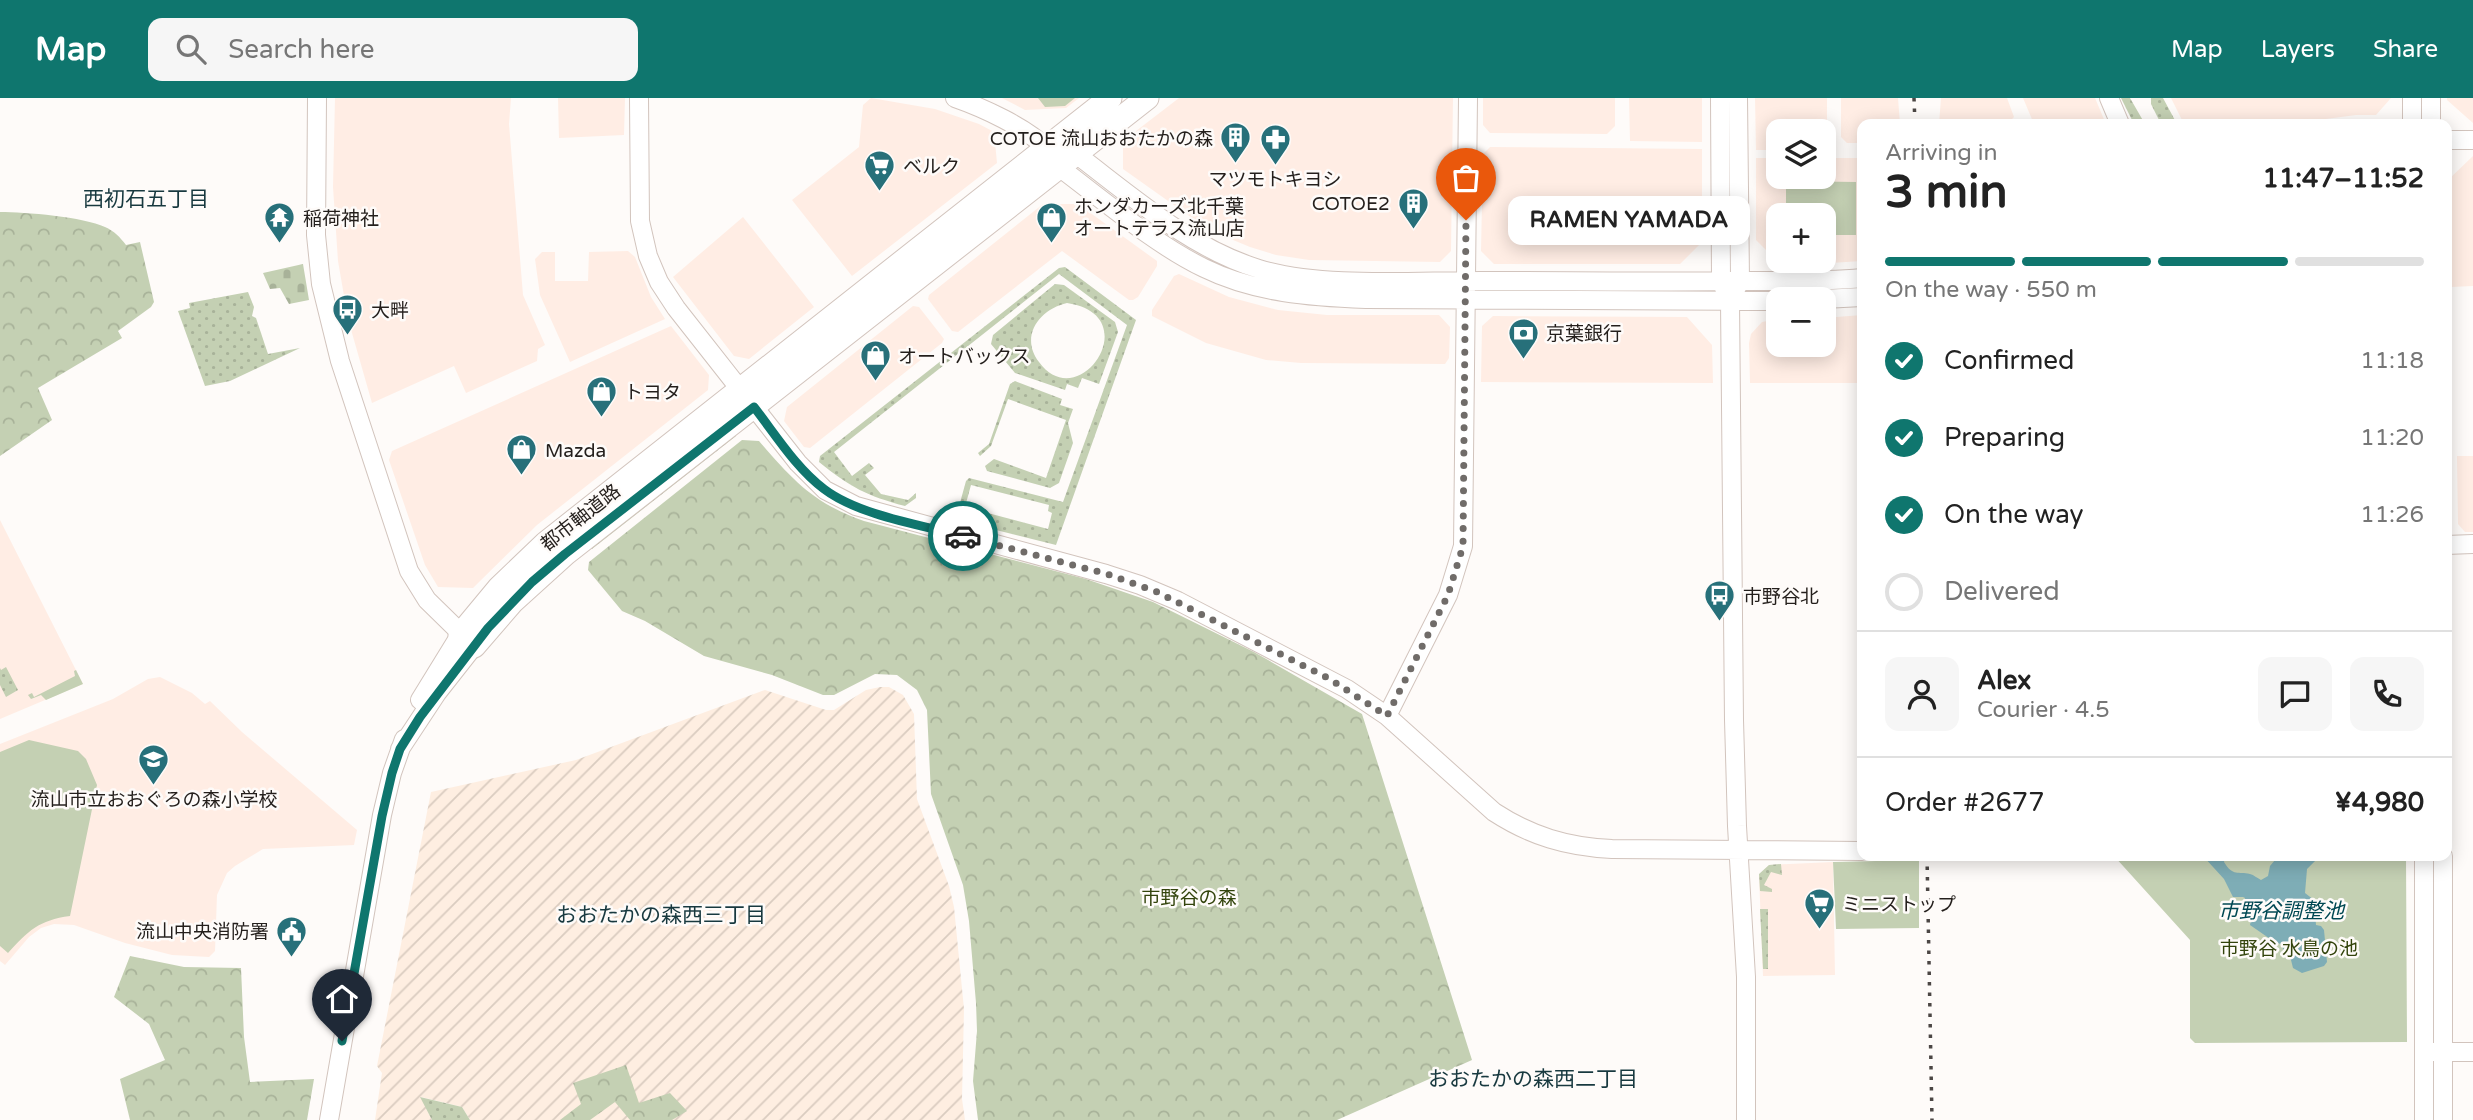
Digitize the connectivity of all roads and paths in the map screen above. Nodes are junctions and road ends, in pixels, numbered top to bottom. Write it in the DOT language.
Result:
graph roads {
  1 [pos="317,98"];
  2 [pos="639,98"];
  3 [pos="955,98"];
  4 [pos="1110,98"];
  5 [pos="1147,98"];
  6 [pos="1468,98"];
  7 [pos="1720,98"];
  8 [pos="1738,98"];
  9 [pos="2109,98"];
  10 [pos="2412,98"];
  11 [pos="2431,98"];
  12 [pos="2118,119"];
  13 [pos="2412,119"];
  14 [pos="2431,119"];
  15 [pos="2452,140"];
  16 [pos="2473,140"];
  17 [pos="1046,148"];
  18 [pos="1068,161"];
  19 [pos="1857,278"];
  20 [pos="1466,281"];
  21 [pos="1721,281"];
  22 [pos="1740,281"];
  23 [pos="1857,297"];
  24 [pos="1836,298"];
  25 [pos="1466,300"];
  26 [pos="1730,301"];
  27 [pos="1766,301"];
  28 [pos="747,398"];
  29 [pos="2473,544"];
  30 [pos="2452,545"];
  31 [pos="467,640"];
  32 [pos="1387,716"];
  33 [pos="1739,851"];
  34 [pos="1857,851"];
  35 [pos="2424,861"];
  36 [pos="2443,861"];
  37 [pos="2443,1051"];
  38 [pos="2424,1052"];
  39 [pos="2473,1052"];
  40 [pos="329,1120"];
  41 [pos="1746,1120"];
  42 [pos="2424,1120"];
  43 [pos="2443,1120"];
  1 -- 31 [label="street"];
  2 -- 28 [label="street"];
  3 -- 17 [label="street"];
  4 -- 17 [label="main road, 都市軸道路"];
  5 -- 18 [label="main road, 都市軸道路"];
  6 -- 20 [label="street"];
  7 -- 21 [label="street"];
  8 -- 22 [label="street"];
  9 -- 12 [label="street"];
  10 -- 13 [label="street"];
  11 -- 14 [label="street"];
  15 -- 16 [label="street"];
  17 -- 18 [label="street"];
  17 -- 28 [label="main road, 都市軸道路"];
  18 -- 20 [label="street"];
  18 -- 25 [label="street"];
  18 -- 28 [label="main road, 都市軸道路"];
  19 -- 22 [label="street"];
  20 -- 21 [label="street"];
  20 -- 25 [label="street"];
  21 -- 22 [label="street"];
  21 -- 26 [label="street"];
  22 -- 26 [label="street"];
  23 -- 24 [label="street"];
  25 -- 26 [label="street"];
  25 -- 32 [label="street"];
  26 -- 27 [label="street"];
  26 -- 33 [label="street"];
  28 -- 31 [label="main road, 都市軸道路"];
  28 -- 32 [label="street"];
  29 -- 30 [label="street"];
  31 -- 40 [label="street, 都市軸道路"];
  32 -- 33 [label="street"];
  33 -- 34 [label="street"];
  33 -- 41 [label="street"];
  35 -- 38 [label="street"];
  36 -- 37 [label="street"];
  37 -- 38 [label="street"];
  37 -- 39 [label="street"];
  37 -- 43 [label="street"];
  38 -- 42 [label="street"];
}
